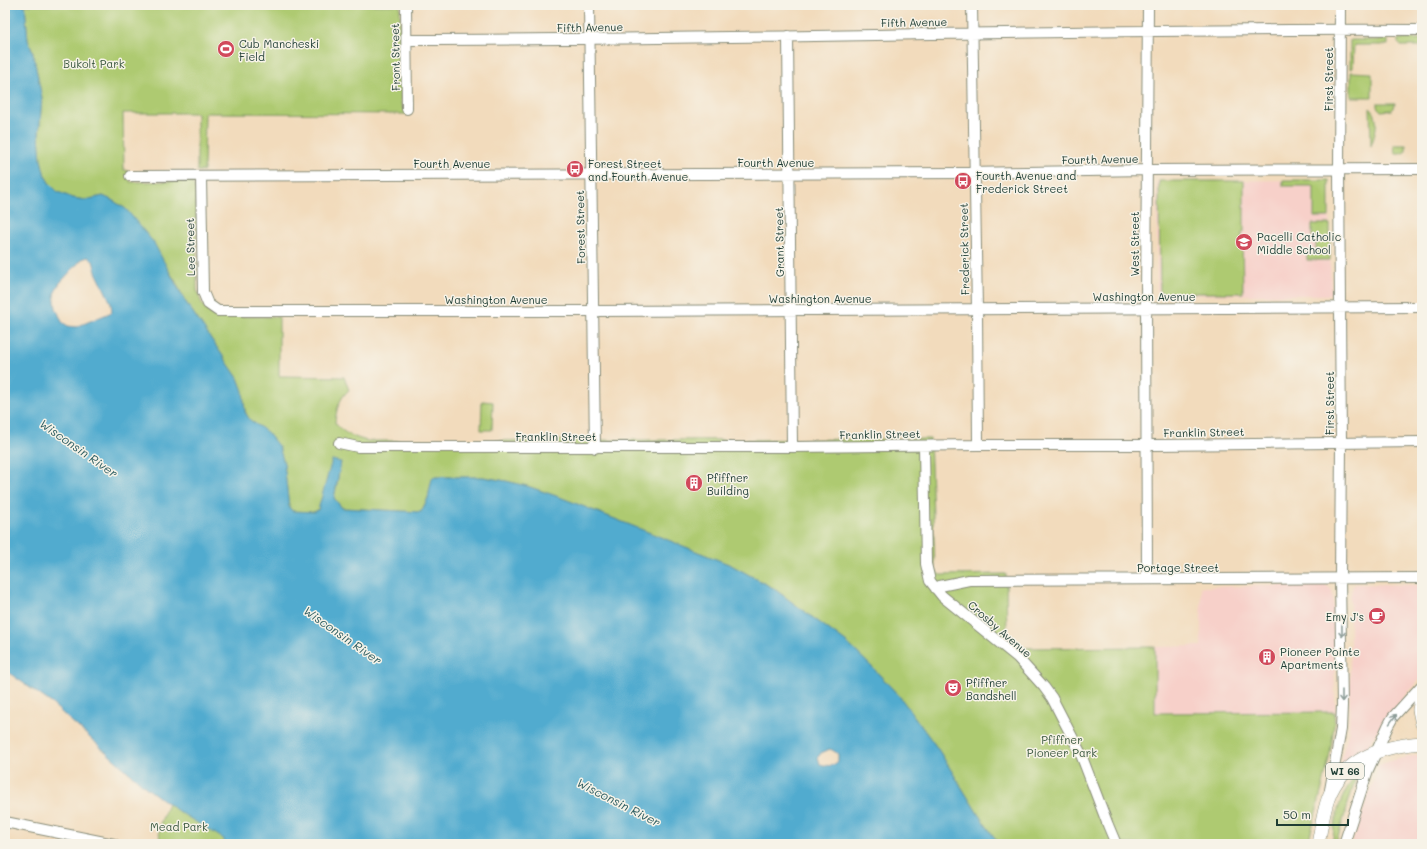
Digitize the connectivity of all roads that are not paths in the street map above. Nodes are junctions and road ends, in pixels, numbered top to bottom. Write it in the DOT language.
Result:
graph roads {
  1 [pos="406,5"];
  2 [pos="589,5"];
  3 [pos="972,5"];
  4 [pos="1148,5"];
  5 [pos="1340,5"];
  6 [pos="1340,29"];
  7 [pos="1148,30"];
  8 [pos="1422,30"];
  9 [pos="972,33"];
  10 [pos="788,36"];
  11 [pos="589,39"];
  12 [pos="407,40"];
  13 [pos="407,109"];
  14 [pos="1339,169"];
  15 [pos="1422,169"];
  16 [pos="1147,170"];
  17 [pos="975,173"];
  18 [pos="591,174"];
  19 [pos="790,174"];
  20 [pos="130,176"];
  21 [pos="201,176"];
  22 [pos="1340,307"];
  23 [pos="1422,307"];
  24 [pos="1146,309"];
  25 [pos="791,310"];
  26 [pos="977,310"];
  27 [pos="218,311"];
  28 [pos="593,311"];
  29 [pos="1422,442"];
  30 [pos="339,443"];
  31 [pos="1341,443"];
  32 [pos="978,445"];
  33 [pos="1147,445"];
  34 [pos="924,446"];
  35 [pos="595,448"];
  36 [pos="792,448"];
  37 [pos="1340,578"];
  38 [pos="1422,578"];
  39 [pos="1147,579"];
  40 [pos="936,588"];
  41 [pos="1422,685"];
  42 [pos="1422,693"];
  43 [pos="1422,724"];
  44 [pos="1422,743"];
  45 [pos="1374,753"];
  46 [pos="1328,800"];
  47 [pos="5,822"];
  48 [pos="114,844"];
  49 [pos="1116,844"];
  50 [pos="1318,844"];
  51 [pos="1344,844"];
  1 -- 12 [label="street, Front Street"];
  2 -- 11 [label="street, Forest Street"];
  3 -- 9 [label="street, Frederick Street"];
  4 -- 7 [label="street, West Street"];
  5 -- 6 [label="street, First Street"];
  6 -- 7 [label="street, Fifth Avenue"];
  6 -- 8 [label="street, Fifth Avenue"];
  6 -- 14 [label="street, First Street"];
  7 -- 9 [label="street, Fifth Avenue"];
  7 -- 16 [label="street, West Street"];
  9 -- 10 [label="street, Fifth Avenue"];
  9 -- 17 [label="street, Frederick Street"];
  10 -- 11 [label="street, Fifth Avenue"];
  10 -- 19 [label="street, Grant Street"];
  11 -- 12 [label="street, Fifth Avenue"];
  11 -- 18 [label="street, Forest Street"];
  12 -- 13 [label="street, Front Street"];
  14 -- 15 [label="street, Fourth Avenue"];
  14 -- 16 [label="street, Fourth Avenue"];
  14 -- 22 [label="street, First Street"];
  16 -- 17 [label="street, Fourth Avenue"];
  16 -- 24 [label="street, West Street"];
  17 -- 19 [label="street, Fourth Avenue"];
  17 -- 26 [label="street, Frederick Street"];
  18 -- 19 [label="street, Fourth Avenue"];
  18 -- 21 [label="street, Fourth Avenue"];
  18 -- 28 [label="street, Forest Street"];
  19 -- 25 [label="street, Grant Street"];
  20 -- 21 [label="street, Fourth Avenue"];
  21 -- 27 [label="street, Lee Street"];
  22 -- 23 [label="street, Washington Avenue"];
  22 -- 24 [label="street, Washington Avenue"];
  22 -- 31 [label="street, First Street"];
  24 -- 26 [label="street, Washington Avenue"];
  24 -- 33 [label="street, West Street"];
  25 -- 26 [label="street, Washington Avenue"];
  25 -- 28 [label="street, Washington Avenue"];
  25 -- 36 [label="street, Grant Street"];
  26 -- 32 [label="street, Frederick Street"];
  27 -- 28 [label="street, Washington Avenue"];
  28 -- 35 [label="street, Forest Street"];
  29 -- 31 [label="street, Franklin Street"];
  30 -- 35 [label="street, Franklin Street"];
  31 -- 33 [label="street, Franklin Street"];
  31 -- 37 [label="street, First Street"];
  32 -- 33 [label="street, Franklin Street"];
  32 -- 34 [label="street, Franklin Street"];
  33 -- 39 [label="street, West Street"];
  34 -- 36 [label="street, Franklin Street"];
  34 -- 40 [label="street, Crosby Avenue"];
  35 -- 36 [label="street, Franklin Street"];
  37 -- 38 [label="street, Portage Street"];
  37 -- 39 [label="street, Portage Street"];
  37 -- 46 [label="street, First Street, one-way"];
  39 -- 40 [label="street, Portage Street"];
  40 -- 49 [label="street, Crosby Avenue"];
  45 -- 41 [label="street, one-way"];
  42 -- 43 [label="main road"];
  44 -- 45 [label="main road, WI 66"];
  45 -- 46 [label="main road, WI 66"];
  45 -- 51 [label="street"];
  46 -- 50 [label="main road, WI 66"];
  47 -- 48 [label="street"];
}
